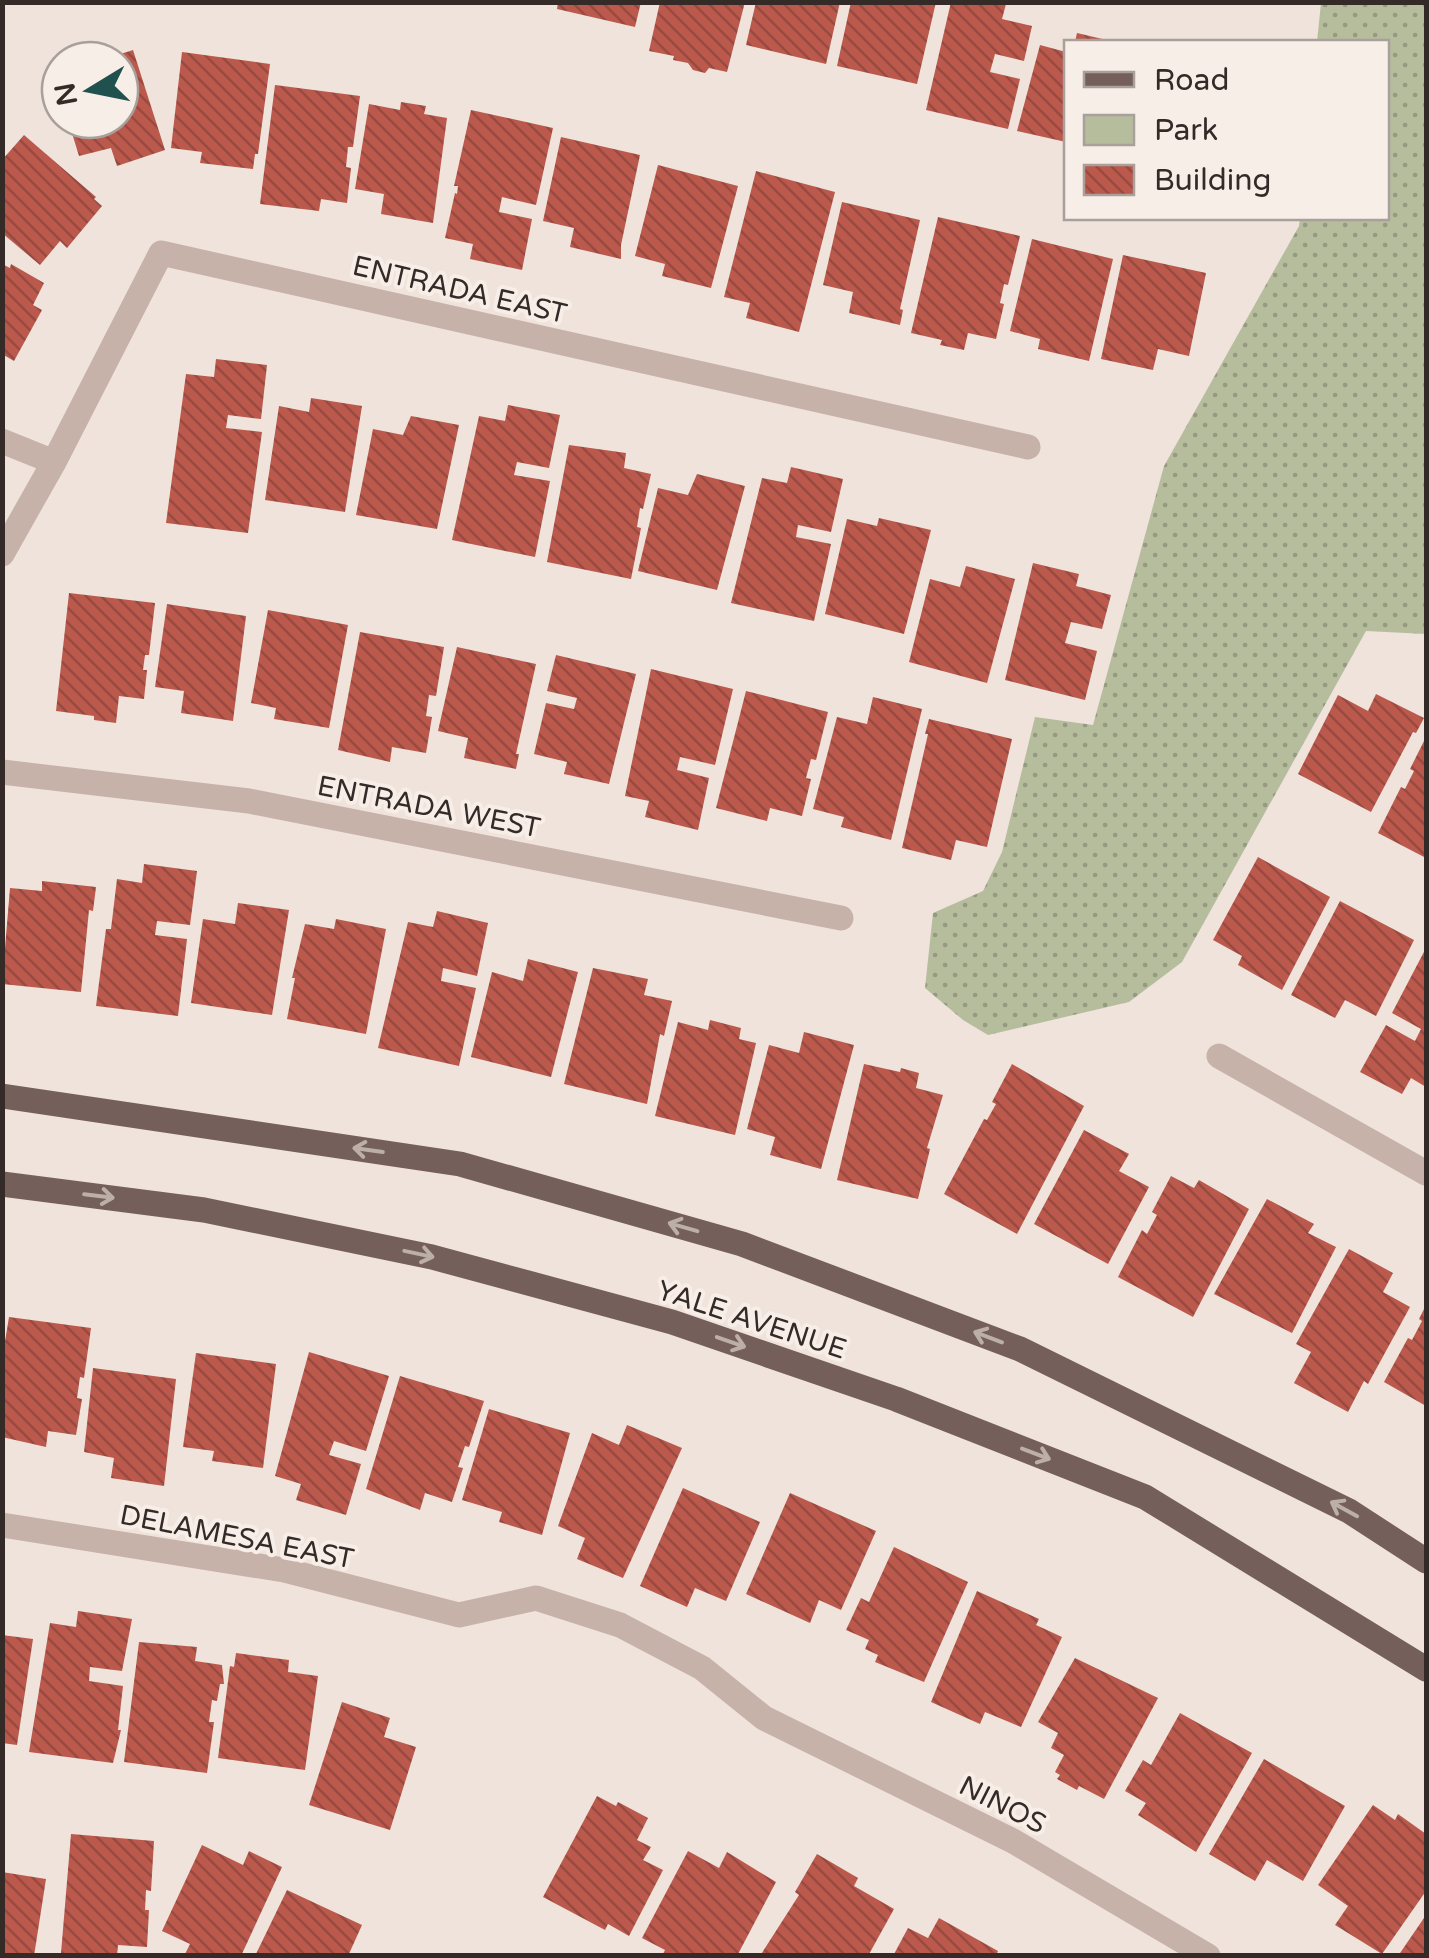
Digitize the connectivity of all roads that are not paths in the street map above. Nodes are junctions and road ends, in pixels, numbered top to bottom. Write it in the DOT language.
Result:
graph roads {
  1 [pos="2,441"];
  2 [pos="1028,446"];
  3 [pos="54,462"];
  4 [pos="2,554"];
  5 [pos="2,772"];
  6 [pos="841,918"];
  7 [pos="1219,1056"];
  8 [pos="2,1096"];
  9 [pos="1426,1173"];
  10 [pos="2,1184"];
  11 [pos="2,1525"];
  12 [pos="1426,1561"];
  13 [pos="459,1615"];
  14 [pos="1426,1669"];
  15 [pos="1208,1956"];
  1 -- 3 [label="street"];
  2 -- 3 [label="street, ENTRADA EAST"];
  3 -- 4 [label="street"];
  5 -- 6 [label="street, ENTRADA WEST"];
  7 -- 9 [label="street"];
  12 -- 8 [label="main road, one-way"];
  10 -- 14 [label="main road, YALE AVENUE, one-way"];
  11 -- 13 [label="street, DELAMESA EAST"];
  13 -- 15 [label="street, NINOS"];
}
